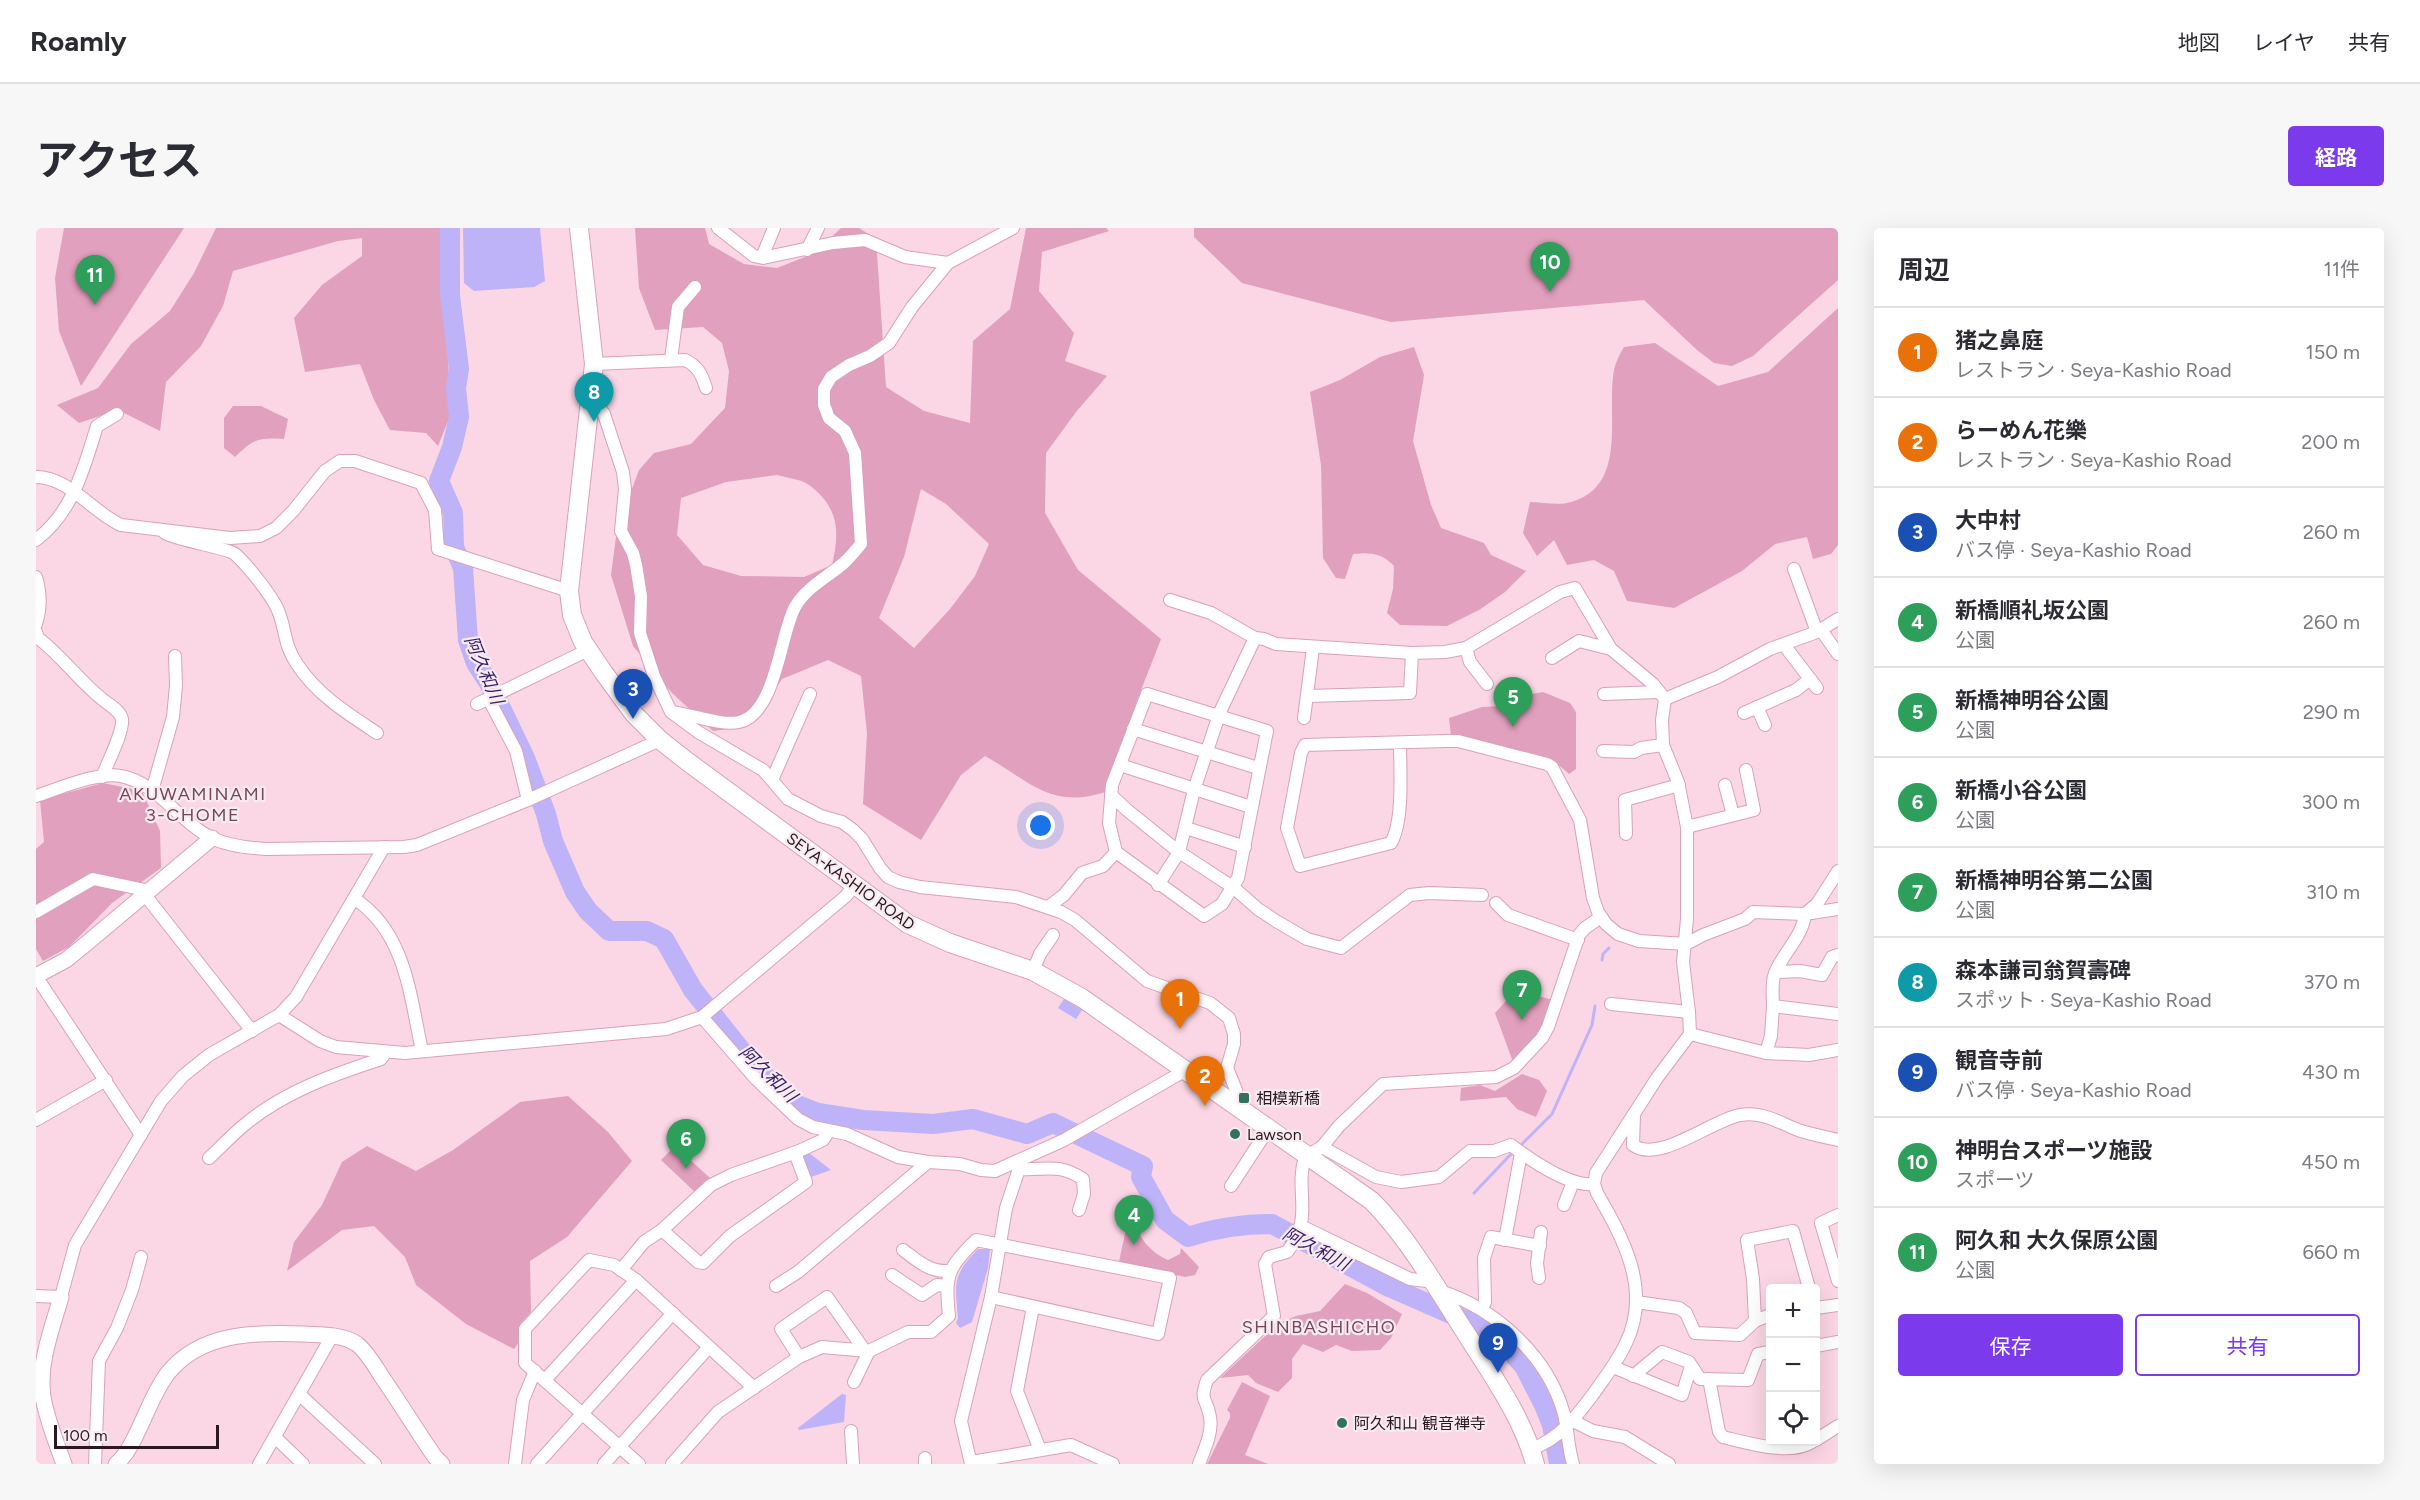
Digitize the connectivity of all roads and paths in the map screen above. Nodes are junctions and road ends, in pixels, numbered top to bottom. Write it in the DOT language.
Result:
graph roads {
  1 [pos="579,228"];
  2 [pos="718,228"];
  3 [pos="774,228"];
  4 [pos="818,228"];
  5 [pos="1013,228"];
  6 [pos="807,250"];
  7 [pos="762,257"];
  8 [pos="948,263"];
  9 [pos="695,287"];
  10 [pos="671,359"];
  11 [pos="594,364"];
  12 [pos="706,388"];
  13 [pos="591,397"];
  14 [pos="117,414"];
  15 [pos="36,477"];
  16 [pos="74,493"];
  17 [pos="161,531"];
  18 [pos="36,540"];
  19 [pos="1794,569"];
  20 [pos="36,577"];
  21 [pos="569,591"];
  22 [pos="1170,600"];
  23 [pos="1838,619"];
  24 [pos="36,624"];
  25 [pos="1819,631"];
  26 [pos="36,632"];
  27 [pos="1255,638"];
  28 [pos="1784,645"];
  29 [pos="1313,648"];
  30 [pos="1466,648"];
  31 [pos="1611,649"];
  32 [pos="588,650"];
  33 [pos="1412,653"];
  34 [pos="1838,654"];
  35 [pos="175,656"];
  36 [pos="1552,658"];
  37 [pos="1487,684"];
  38 [pos="810,694"];
  39 [pos="1604,694"];
  40 [pos="1308,696"];
  41 [pos="1662,696"];
  42 [pos="1757,707"];
  43 [pos="671,712"];
  44 [pos="1744,713"];
  45 [pos="1219,717"];
  46 [pos="1304,718"];
  47 [pos="1764,724"];
  48 [pos="1133,729"];
  49 [pos="377,733"];
  50 [pos="660,740"];
  51 [pos="1400,743"];
  52 [pos="1663,745"];
  53 [pos="1603,751"];
  54 [pos="1206,753"];
  55 [pos="1120,765"];
  56 [pos="1258,768"];
  57 [pos="1746,770"];
  58 [pos="102,777"];
  59 [pos="772,780"];
  60 [pos="1679,785"];
  61 [pos="1725,785"];
  62 [pos="1194,790"];
  63 [pos="152,791"];
  64 [pos="1111,795"];
  65 [pos="36,796"];
  66 [pos="534,797"];
  67 [pos="1251,807"];
  68 [pos="1733,815"];
  69 [pos="1687,827"];
  70 [pos="1186,828"];
  71 [pos="1626,834"];
  72 [pos="212,838"];
  73 [pos="1245,847"];
  74 [pos="384,848"];
  75 [pos="1116,852"];
  76 [pos="1179,852"];
  77 [pos="1838,871"];
  78 [pos="1158,885"];
  79 [pos="854,886"];
  80 [pos="1234,888"];
  81 [pos="147,893"];
  82 [pos="1482,895"];
  83 [pos="355,899"];
  84 [pos="1496,903"];
  85 [pos="1048,907"];
  86 [pos="1838,909"];
  87 [pos="36,912"];
  88 [pos="1805,914"];
  89 [pos="1601,917"];
  90 [pos="1053,935"];
  91 [pos="1578,940"];
  92 [pos="1686,944"];
  93 [pos="1838,955"];
  94 [pos="1033,972"];
  95 [pos="1776,972"];
  96 [pos="36,976"];
  97 [pos="1611,1004"];
  98 [pos="1773,1006"];
  99 [pos="708,1012"];
  100 [pos="1689,1012"];
  101 [pos="1838,1014"];
  102 [pos="279,1015"];
  103 [pos="252,1031"];
  104 [pos="1690,1034"];
  105 [pos="1838,1050"];
  106 [pos="386,1052"];
  107 [pos="422,1052"];
  108 [pos="1766,1053"];
  109 [pos="1186,1070"];
  110 [pos="106,1080"];
  111 [pos="1238,1106"];
  112 [pos="1634,1114"];
  113 [pos="36,1120"];
  114 [pos="1269,1128"];
  115 [pos="828,1131"];
  116 [pos="141,1135"];
  117 [pos="1838,1140"];
  118 [pos="1516,1149"];
  119 [pos="1315,1151"];
  120 [pos="795,1153"];
  121 [pos="209,1158"];
  122 [pos="928,1162"];
  123 [pos="1018,1165"];
  124 [pos="1573,1182"];
  125 [pos="1594,1184"];
  126 [pos="1231,1186"];
  127 [pos="1564,1205"];
  128 [pos="1079,1210"];
  129 [pos="1838,1215"];
  130 [pos="1300,1227"];
  131 [pos="662,1230"];
  132 [pos="1541,1232"];
  133 [pos="1505,1240"];
  134 [pos="1000,1244"];
  135 [pos="1540,1246"];
  136 [pos="903,1250"];
  137 [pos="141,1257"];
  138 [pos="621,1270"];
  139 [pos="949,1271"];
  140 [pos="892,1275"];
  141 [pos="1837,1277"];
  142 [pos="1539,1278"];
  143 [pos="636,1280"];
  144 [pos="1808,1284"];
  145 [pos="776,1286"];
  146 [pos="947,1286"];
  147 [pos="1439,1290"];
  148 [pos="36,1296"];
  149 [pos="61,1297"];
  150 [pos="990,1297"];
  151 [pos="1636,1302"];
  152 [pos="1838,1305"];
  153 [pos="1033,1307"];
  154 [pos="1820,1307"];
  155 [pos="1482,1309"];
  156 [pos="673,1313"];
  157 [pos="1766,1317"];
  158 [pos="1755,1321"];
  159 [pos="332,1336"];
  160 [pos="1838,1342"];
  161 [pos="1820,1345"];
  162 [pos="709,1347"];
  163 [pos="867,1351"];
  164 [pos="1766,1353"];
  165 [pos="799,1357"];
  166 [pos="1691,1366"];
  167 [pos="1612,1367"];
  168 [pos="535,1371"];
  169 [pos="1633,1376"];
  170 [pos="1709,1379"];
  171 [pos="545,1380"];
  172 [pos="854,1382"];
  173 [pos="754,1388"];
  174 [pos="300,1395"];
  175 [pos="583,1413"];
  176 [pos="1838,1426"];
  177 [pos="1567,1427"];
  178 [pos="851,1431"];
  179 [pos="275,1437"];
  180 [pos="1820,1437"];
  181 [pos="1766,1445"];
  182 [pos="1772,1446"];
  183 [pos="1806,1446"];
  184 [pos="620,1447"];
  185 [pos="1040,1450"];
  186 [pos="1537,1453"];
  187 [pos="1655,1460"];
  188 [pos="971,1463"];
  189 [pos="64,1464"];
  190 [pos="95,1464"];
  191 [pos="116,1464"];
  192 [pos="259,1464"];
  193 [pos="303,1464"];
  194 [pos="375,1464"];
  195 [pos="442,1464"];
  196 [pos="515,1464"];
  197 [pos="537,1464"];
  198 [pos="604,1464"];
  199 [pos="639,1464"];
  200 [pos="672,1464"];
  201 [pos="853,1464"];
  202 [pos="1113,1464"];
  203 [pos="1199,1464"];
  204 [pos="1572,1464"];
  205 [pos="1669,1464"];
  1 -- 11 [label="main road, SEYA-KASHIO ROAD"];
  2 -- 7 [label="street"];
  3 -- 7 [label="street"];
  4 -- 6 [label="street"];
  5 -- 8 [label="street"];
  6 -- 7 [label="street"];
  6 -- 8 [label="street"];
  8 -- 43 [label="street"];
  9 -- 10 [label="street"];
  10 -- 11 [label="street"];
  10 -- 12 [label="street"];
  11 -- 13 [label="main road, SEYA-KASHIO ROAD"];
  13 -- 21 [label="main road, SEYA-KASHIO ROAD"];
  13 -- 43 [label="street"];
  14 -- 16 [label="street"];
  15 -- 16 [label="street"];
  16 -- 17 [label="street"];
  16 -- 18 [label="street"];
  17 -- 21 [label="street"];
  17 -- 49 [label="street"];
  19 -- 25 [label="street"];
  20 -- 24 [label="street"];
  21 -- 32 [label="main road, SEYA-KASHIO ROAD"];
  22 -- 27 [label="street"];
  23 -- 25 [label="street"];
  25 -- 28 [label="street"];
  25 -- 34 [label="street"];
  26 -- 58 [label="street"];
  27 -- 29 [label="street"];
  27 -- 45 [label="street"];
  28 -- 41 [label="street"];
  28 -- 42 [label="street"];
  29 -- 33 [label="street"];
  29 -- 40 [label="street"];
  30 -- 31 [label="street"];
  30 -- 33 [label="street"];
  30 -- 37 [label="street"];
  31 -- 36 [label="street"];
  31 -- 41 [label="street"];
  32 -- 50 [label="main road, SEYA-KASHIO ROAD"];
  32 -- 66 [label="street"];
  33 -- 40 [label="street"];
  35 -- 63 [label="street"];
  38 -- 59 [label="street"];
  39 -- 41 [label="street"];
  40 -- 46 [label="street"];
  41 -- 52 [label="street"];
  42 -- 44 [label="street"];
  42 -- 47 [label="street"];
  43 -- 59 [label="street"];
  45 -- 48 [label="street"];
  45 -- 54 [label="street"];
  45 -- 56 [label="street"];
  48 -- 54 [label="street"];
  48 -- 55 [label="street"];
  50 -- 66 [label="street"];
  50 -- 79 [label="main road, SEYA-KASHIO ROAD"];
  51 -- 51 [label="street"];
  51 -- 89 [label="street"];
  52 -- 53 [label="street"];
  52 -- 60 [label="street"];
  54 -- 56 [label="street"];
  54 -- 62 [label="street"];
  55 -- 62 [label="street"];
  55 -- 64 [label="street"];
  56 -- 67 [label="street"];
  57 -- 68 [label="street"];
  58 -- 63 [label="street"];
  58 -- 65 [label="street"];
  59 -- 85 [label="street"];
  60 -- 69 [label="street"];
  60 -- 71 [label="street"];
  61 -- 68 [label="street"];
  62 -- 67 [label="street"];
  62 -- 70 [label="street"];
  63 -- 72 [label="street"];
  64 -- 75 [label="street"];
  64 -- 76 [label="street"];
  66 -- 74 [label="street"];
  67 -- 73 [label="street"];
  68 -- 69 [label="street"];
  69 -- 92 [label="street"];
  70 -- 73 [label="street"];
  70 -- 76 [label="street"];
  72 -- 74 [label="street"];
  72 -- 81 [label="street"];
  73 -- 80 [label="street"];
  74 -- 83 [label="street"];
  75 -- 78 [label="street"];
  75 -- 85 [label="street"];
  76 -- 78 [label="street"];
  76 -- 80 [label="street"];
  77 -- 88 [label="street"];
  78 -- 80 [label="street"];
  79 -- 94 [label="main road, SEYA-KASHIO ROAD"];
  79 -- 99 [label="street"];
  80 -- 82 [label="street"];
  81 -- 87 [label="street"];
  81 -- 96 [label="street"];
  81 -- 103 [label="street"];
  83 -- 102 [label="street"];
  83 -- 107 [label="street"];
  84 -- 91 [label="street"];
  85 -- 111 [label="street"];
  86 -- 88 [label="street"];
  88 -- 92 [label="street"];
  88 -- 95 [label="street"];
  89 -- 91 [label="street"];
  89 -- 92 [label="street"];
  90 -- 94 [label="street"];
  91 -- 119 [label="street"];
  92 -- 100 [label="street"];
  93 -- 95 [label="street"];
  94 -- 109 [label="main road, SEYA-KASHIO ROAD"];
  95 -- 98 [label="street"];
  96 -- 110 [label="street"];
  97 -- 100 [label="street"];
  98 -- 101 [label="street"];
  98 -- 108 [label="street"];
  99 -- 107 [label="street"];
  99 -- 115 [label="street"];
  100 -- 104 [label="street"];
  102 -- 103 [label="street"];
  102 -- 106 [label="street"];
  103 -- 116 [label="street"];
  104 -- 108 [label="street"];
  104 -- 112 [label="street"];
  105 -- 108 [label="street"];
  106 -- 107 [label="street"];
  106 -- 121 [label="street"];
  109 -- 111 [label="main road, SEYA-KASHIO ROAD"];
  109 -- 123 [label="street"];
  110 -- 113 [label="street"];
  110 -- 116 [label="street"];
  111 -- 114 [label="main road, SEYA-KASHIO ROAD"];
  112 -- 117 [label="street"];
  112 -- 125 [label="street"];
  114 -- 119 [label="main road, SEYA-KASHIO ROAD"];
  114 -- 126 [label="street"];
  115 -- 120 [label="street"];
  115 -- 122 [label="street"];
  116 -- 149 [label="street"];
  118 -- 119 [label="street"];
  118 -- 124 [label="street"];
  118 -- 133 [label="street"];
  119 -- 130 [label="street"];
  119 -- 147 [label="main road, SEYA-KASHIO ROAD"];
  120 -- 131 [label="street"];
  120 -- 131 [label="street"];
  122 -- 123 [label="street"];
  122 -- 145 [label="street"];
  123 -- 128 [label="street"];
  123 -- 134 [label="street"];
  124 -- 125 [label="street"];
  124 -- 127 [label="street"];
  125 -- 151 [label="street"];
  129 -- 141 [label="street"];
  130 -- 147 [label="street"];
  130 -- 203 [label="street"];
  131 -- 138 [label="street"];
  132 -- 135 [label="street"];
  133 -- 135 [label="street"];
  133 -- 155 [label="street"];
  134 -- 139 [label="street"];
  134 -- 150 [label="street"];
  134 -- 153 [label="street"];
  135 -- 142 [label="street"];
  136 -- 139 [label="street"];
  137 -- 190 [label="street"];
  138 -- 143 [label="street"];
  138 -- 168 [label="street"];
  139 -- 146 [label="street"];
  140 -- 146 [label="street"];
  143 -- 156 [label="street"];
  143 -- 171 [label="street"];
  144 -- 158 [label="street"];
  146 -- 163 [label="street"];
  147 -- 155 [label="street"];
  147 -- 186 [label="main road, SEYA-KASHIO ROAD"];
  148 -- 149 [label="street"];
  149 -- 189 [label="street"];
  150 -- 153 [label="street"];
  150 -- 188 [label="street"];
  151 -- 158 [label="street"];
  151 -- 167 [label="street"];
  152 -- 154 [label="street"];
  153 -- 185 [label="street"];
  155 -- 177 [label="street"];
  156 -- 162 [label="street"];
  156 -- 175 [label="street"];
  157 -- 158 [label="street"];
  159 -- 174 [label="street"];
  159 -- 191 [label="street"];
  159 -- 195 [label="street"];
  160 -- 161 [label="street"];
  162 -- 173 [label="street"];
  162 -- 184 [label="street"];
  163 -- 165 [label="street"];
  163 -- 165 [label="street"];
  163 -- 172 [label="street"];
  164 -- 170 [label="street"];
  165 -- 173 [label="street"];
  166 -- 169 [label="street"];
  166 -- 169 [label="street"];
  166 -- 170 [label="street"];
  167 -- 169 [label="street"];
  167 -- 177 [label="street"];
  168 -- 171 [label="street"];
  168 -- 196 [label="street"];
  170 -- 181 [label="street"];
  171 -- 175 [label="street"];
  173 -- 200 [label="street"];
  174 -- 179 [label="street"];
  174 -- 194 [label="street"];
  175 -- 184 [label="street"];
  175 -- 197 [label="street"];
  176 -- 180 [label="street"];
  177 -- 186 [label="street"];
  177 -- 187 [label="street"];
  177 -- 204 [label="street"];
  178 -- 201 [label="street"];
  179 -- 192 [label="street"];
  179 -- 193 [label="street"];
  182 -- 183 [label="street"];
  184 -- 198 [label="street"];
  184 -- 199 [label="street"];
  185 -- 188 [label="street"];
  185 -- 202 [label="street"];
  187 -- 205 [label="street"];
}
